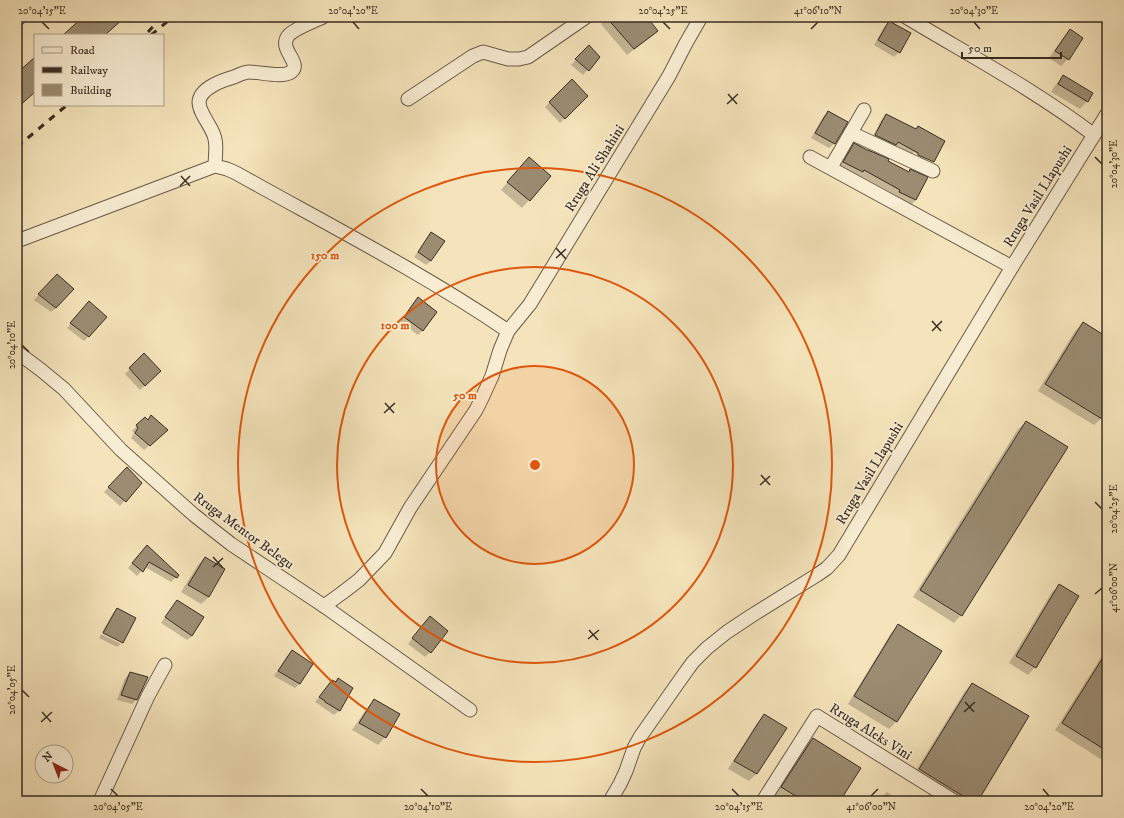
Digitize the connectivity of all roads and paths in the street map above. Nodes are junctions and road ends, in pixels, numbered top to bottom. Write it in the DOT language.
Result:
graph roads {
  1 [pos="20,17"];
  2 [pos="323,17"];
  3 [pos="586,17"];
  4 [pos="701,17"];
  5 [pos="906,17"];
  6 [pos="17,20"];
  7 [pos="408,99"];
  8 [pos="864,110"];
  9 [pos="1107,114"];
  10 [pos="850,134"];
  11 [pos="1094,135"];
  12 [pos="810,157"];
  13 [pos="215,166"];
  14 [pos="831,167"];
  15 [pos="933,171"];
  16 [pos="17,241"];
  17 [pos="1012,268"];
  18 [pos="508,331"];
  19 [pos="17,352"];
  20 [pos="324,606"];
  21 [pos="165,665"];
  22 [pos="470,710"];
  23 [pos="100,801"];
  24 [pos="610,801"];
  25 [pos="763,801"];
  26 [pos="954,801"];
  1 -- 6 [label="street"];
  2 -- 13 [label="street"];
  3 -- 7 [label="street"];
  4 -- 18 [label="street, Rruga Ali Shahini"];
  5 -- 11 [label="street"];
  8 -- 10 [label="street"];
  9 -- 11 [label="street, Rruga Vasil Llapushi"];
  10 -- 14 [label="street"];
  10 -- 15 [label="street"];
  11 -- 17 [label="street, Rruga Vasil Llapushi"];
  12 -- 14 [label="street"];
  13 -- 16 [label="street"];
  13 -- 18 [label="street"];
  14 -- 17 [label="street"];
  17 -- 24 [label="street, Rruga Vasil Llapushi"];
  18 -- 20 [label="street, Rruga Ali Shahini"];
  19 -- 20 [label="street, Rruga Mentor Belegu"];
  20 -- 22 [label="street, Rruga Mentor Belegu"];
  21 -- 23 [label="street"];
  25 -- 26 [label="street, Rruga Aleks Vini"];
}
